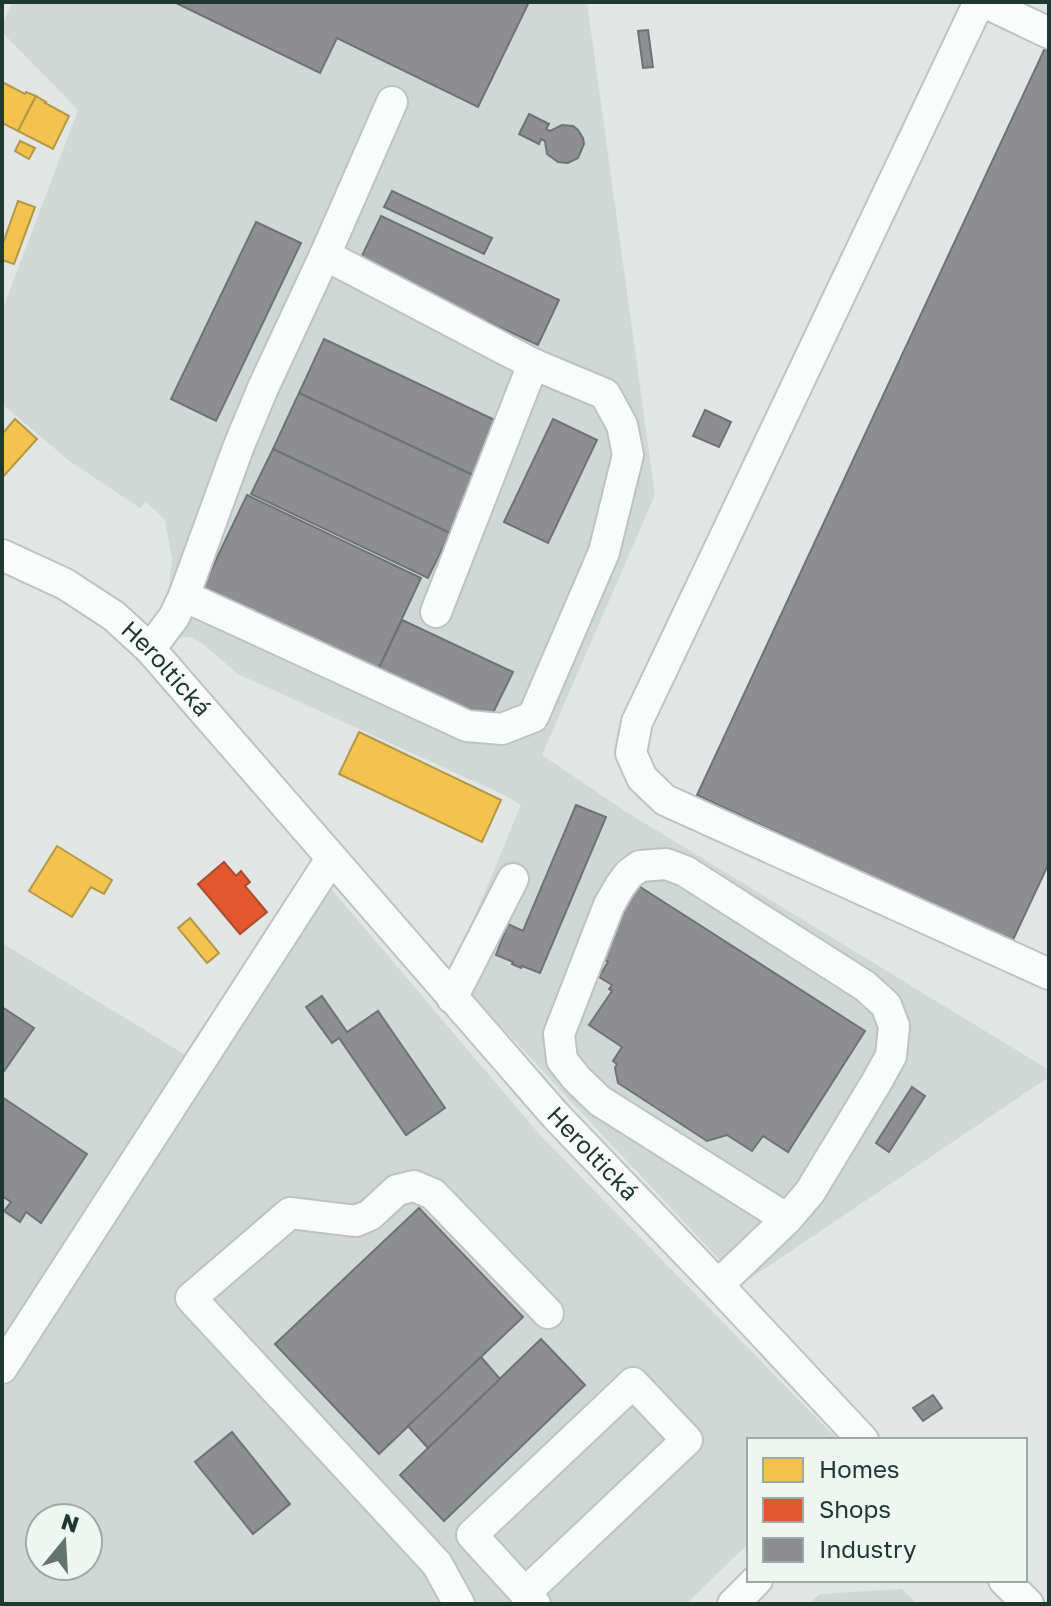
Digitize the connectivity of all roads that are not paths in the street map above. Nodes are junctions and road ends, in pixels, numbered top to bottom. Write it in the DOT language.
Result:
graph roads {
  1 [pos="981,2"];
  2 [pos="1049,33"];
  3 [pos="392,102"];
  4 [pos="325,255"];
  5 [pos="533,364"];
  6 [pos="2,555"];
  7 [pos="184,596"];
  8 [pos="436,612"];
  9 [pos="150,649"];
  10 [pos="331,859"];
  11 [pos="513,879"];
  12 [pos="1049,974"];
  13 [pos="452,998"];
  14 [pos="787,1219"];
  15 [pos="718,1285"];
  16 [pos="548,1313"];
  17 [pos="2,1368"];
  18 [pos="861,1438"];
  19 [pos="755,1582"];
  20 [pos="1006,1582"];
  21 [pos="530,1598"];
  22 [pos="459,1604"];
  23 [pos="733,1604"];
  24 [pos="1028,1604"];
  1 -- 2 [label="street"];
  1 -- 12 [label="street"];
  3 -- 4 [label="street"];
  4 -- 5 [label="street"];
  4 -- 7 [label="street"];
  5 -- 7 [label="street"];
  5 -- 8 [label="street"];
  6 -- 9 [label="street, Heroltická"];
  7 -- 9 [label="street"];
  9 -- 10 [label="street, Heroltická"];
  10 -- 13 [label="street, Heroltická"];
  10 -- 17 [label="street"];
  11 -- 13 [label="street"];
  13 -- 15 [label="street, Heroltická"];
  14 -- 14 [label="street"];
  14 -- 15 [label="street"];
  15 -- 18 [label="street, Heroltická"];
  16 -- 22 [label="street"];
  19 -- 23 [label="street"];
  20 -- 24 [label="street"];
  21 -- 21 [label="street"];
}
